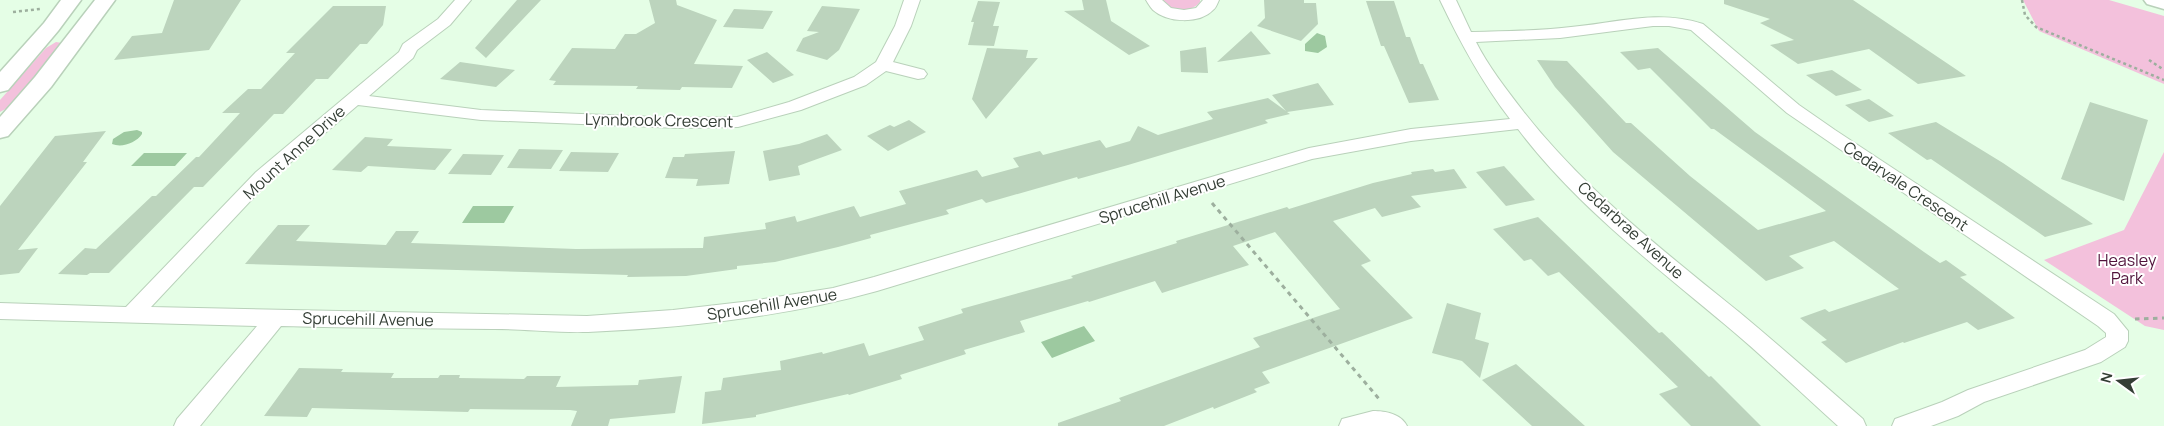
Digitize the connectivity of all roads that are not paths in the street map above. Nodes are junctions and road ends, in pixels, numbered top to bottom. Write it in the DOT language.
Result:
graph roads {
  1 [pos="71,0"];
  2 [pos="105,0"];
  3 [pos="463,0"];
  4 [pos="912,0"];
  5 [pos="1154,0"];
  6 [pos="1211,0"];
  7 [pos="1448,0"];
  8 [pos="2154,0"];
  9 [pos="2164,3"];
  10 [pos="1466,37"];
  11 [pos="883,65"];
  12 [pos="918,74"];
  13 [pos="0,85"];
  14 [pos="354,99"];
  15 [pos="1522,123"];
  16 [pos="0,131"];
  17 [pos="0,310"];
  18 [pos="133,313"];
  19 [pos="276,318"];
  20 [pos="186,426"];
  21 [pos="1351,426"];
  22 [pos="1395,426"];
  23 [pos="1854,426"];
  24 [pos="1904,426"];
  1 -- 13 [label="street"];
  2 -- 16 [label="street"];
  3 -- 14 [label="street, Mount Anne Drive"];
  4 -- 11 [label="street, Lynnbrook Crescent"];
  5 -- 6 [label="street"];
  7 -- 10 [label="street, Cedarbrae Avenue"];
  8 -- 9 [label="street"];
  10 -- 15 [label="street, Cedarbrae Avenue"];
  10 -- 24 [label="street, Cedarvale Crescent"];
  11 -- 12 [label="street"];
  11 -- 14 [label="street, Lynnbrook Crescent"];
  14 -- 18 [label="street, Mount Anne Drive"];
  15 -- 19 [label="street, Sprucehill Avenue"];
  15 -- 23 [label="street, Cedarbrae Avenue"];
  17 -- 18 [label="street, Sprucehill Avenue"];
  18 -- 19 [label="street, Sprucehill Avenue"];
  19 -- 20 [label="street"];
  21 -- 22 [label="street"];
}
